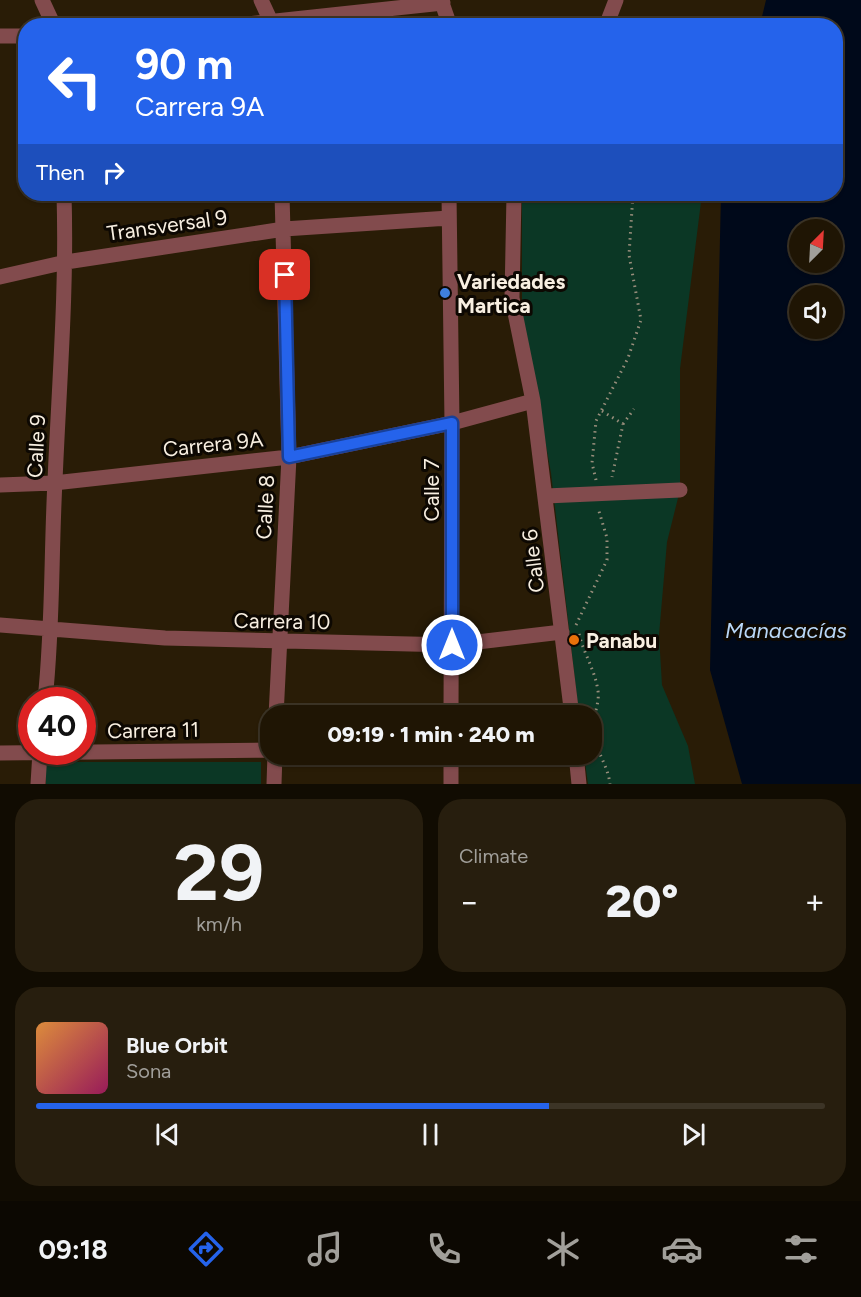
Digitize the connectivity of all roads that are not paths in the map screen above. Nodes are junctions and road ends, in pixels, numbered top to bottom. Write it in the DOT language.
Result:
graph roads {
  1 [pos="42,0"];
  2 [pos="261,0"];
  3 [pos="616,0"];
  4 [pos="442,1"];
  5 [pos="50,18"];
  6 [pos="270,18"];
  7 [pos="317,18"];
  8 [pos="447,18"];
  9 [pos="609,18"];
  10 [pos="0,36"];
  11 [pos="18,36"];
  12 [pos="64,201"];
  13 [pos="282,201"];
  14 [pos="449,201"];
  15 [pos="514,201"];
  16 [pos="449,218"];
  17 [pos="284,229"];
  18 [pos="66,262"];
  19 [pos="0,277"];
  20 [pos="533,401"];
  21 [pos="452,423"];
  22 [pos="289,457"];
  23 [pos="54,483"];
  24 [pos="0,485"];
  25 [pos="680,490"];
  26 [pos="546,496"];
  27 [pos="0,625"];
  28 [pos="52,631"];
  29 [pos="562,632"];
  30 [pos="278,642"];
  31 [pos="452,645"];
  32 [pos="46,687"];
  33 [pos="276,705"];
  34 [pos="451,705"];
  35 [pos="571,705"];
  36 [pos="260,750"];
  37 [pos="96,752"];
  38 [pos="0,753"];
  39 [pos="18,753"];
  40 [pos="39,765"];
  41 [pos="275,765"];
  42 [pos="451,765"];
  43 [pos="577,765"];
  44 [pos="38,784"];
  45 [pos="274,784"];
  46 [pos="451,784"];
  47 [pos="579,784"];
  1 -- 5 [label="street"];
  2 -- 6 [label="street"];
  3 -- 9 [label="street"];
  4 -- 7 [label="street"];
  4 -- 8 [label="street"];
  10 -- 11 [label="street"];
  12 -- 18 [label="street, Calle 9"];
  13 -- 17 [label="street, Calle 8"];
  14 -- 16 [label="street, Calle 7"];
  15 -- 20 [label="street, Calle 6"];
  16 -- 17 [label="street, Transversal 9"];
  16 -- 21 [label="street, Calle 7"];
  17 -- 18 [label="street, Transversal 9"];
  17 -- 22 [label="street, Calle 8"];
  18 -- 19 [label="street, Transversal 9"];
  18 -- 23 [label="street, Calle 9"];
  20 -- 21 [label="street, Carrera 9A"];
  20 -- 26 [label="street, Calle 6"];
  21 -- 22 [label="street, Carrera 9A"];
  21 -- 31 [label="street, Calle 7"];
  22 -- 23 [label="street, Carrera 9A"];
  22 -- 30 [label="street, Calle 8"];
  23 -- 24 [label="street, Carrera 9A"];
  23 -- 28 [label="street, Calle 9"];
  25 -- 26 [label="street"];
  26 -- 29 [label="street, Calle 6"];
  27 -- 28 [label="street, Carrera 10"];
  28 -- 30 [label="street, Carrera 10"];
  28 -- 32 [label="street, Calle 9"];
  29 -- 31 [label="street, Carrera 10"];
  29 -- 35 [label="street, Calle 6"];
  30 -- 31 [label="street, Carrera 10"];
  30 -- 33 [label="street, Calle 8"];
  31 -- 34 [label="street, Calle 7"];
  36 -- 37 [label="street, Carrera 11"];
  38 -- 39 [label="street, Carrera 11"];
  40 -- 44 [label="street"];
  41 -- 45 [label="street"];
  42 -- 46 [label="street"];
  43 -- 47 [label="street"];
}
